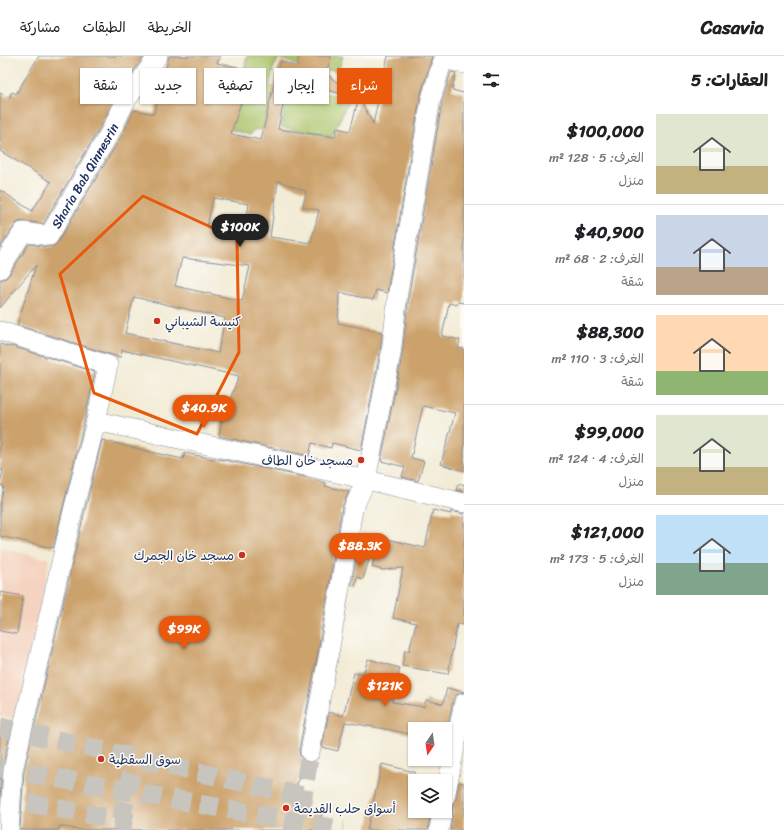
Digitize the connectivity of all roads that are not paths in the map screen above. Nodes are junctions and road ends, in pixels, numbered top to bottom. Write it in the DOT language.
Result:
graph roads {
  1 [pos="158,56"];
  2 [pos="443,57"];
  3 [pos="464,64"];
  4 [pos="0,269"];
  5 [pos="0,331"];
  6 [pos="96,421"];
  7 [pos="366,480"];
  8 [pos="464,503"];
  9 [pos="464,703"];
  10 [pos="310,752"];
  11 [pos="450,774"];
  12 [pos="441,818"];
  13 [pos="9,830"];
  14 [pos="438,830"];
  1 -- 4 [label="street, Sharia Bab Qinnesrin"];
  2 -- 3 [label="street"];
  2 -- 7 [label="street"];
  5 -- 6 [label="street"];
  6 -- 7 [label="street"];
  6 -- 13 [label="street"];
  7 -- 8 [label="street"];
  7 -- 10 [label="street"];
  9 -- 11 [label="street"];
  12 -- 14 [label="street"];
}
